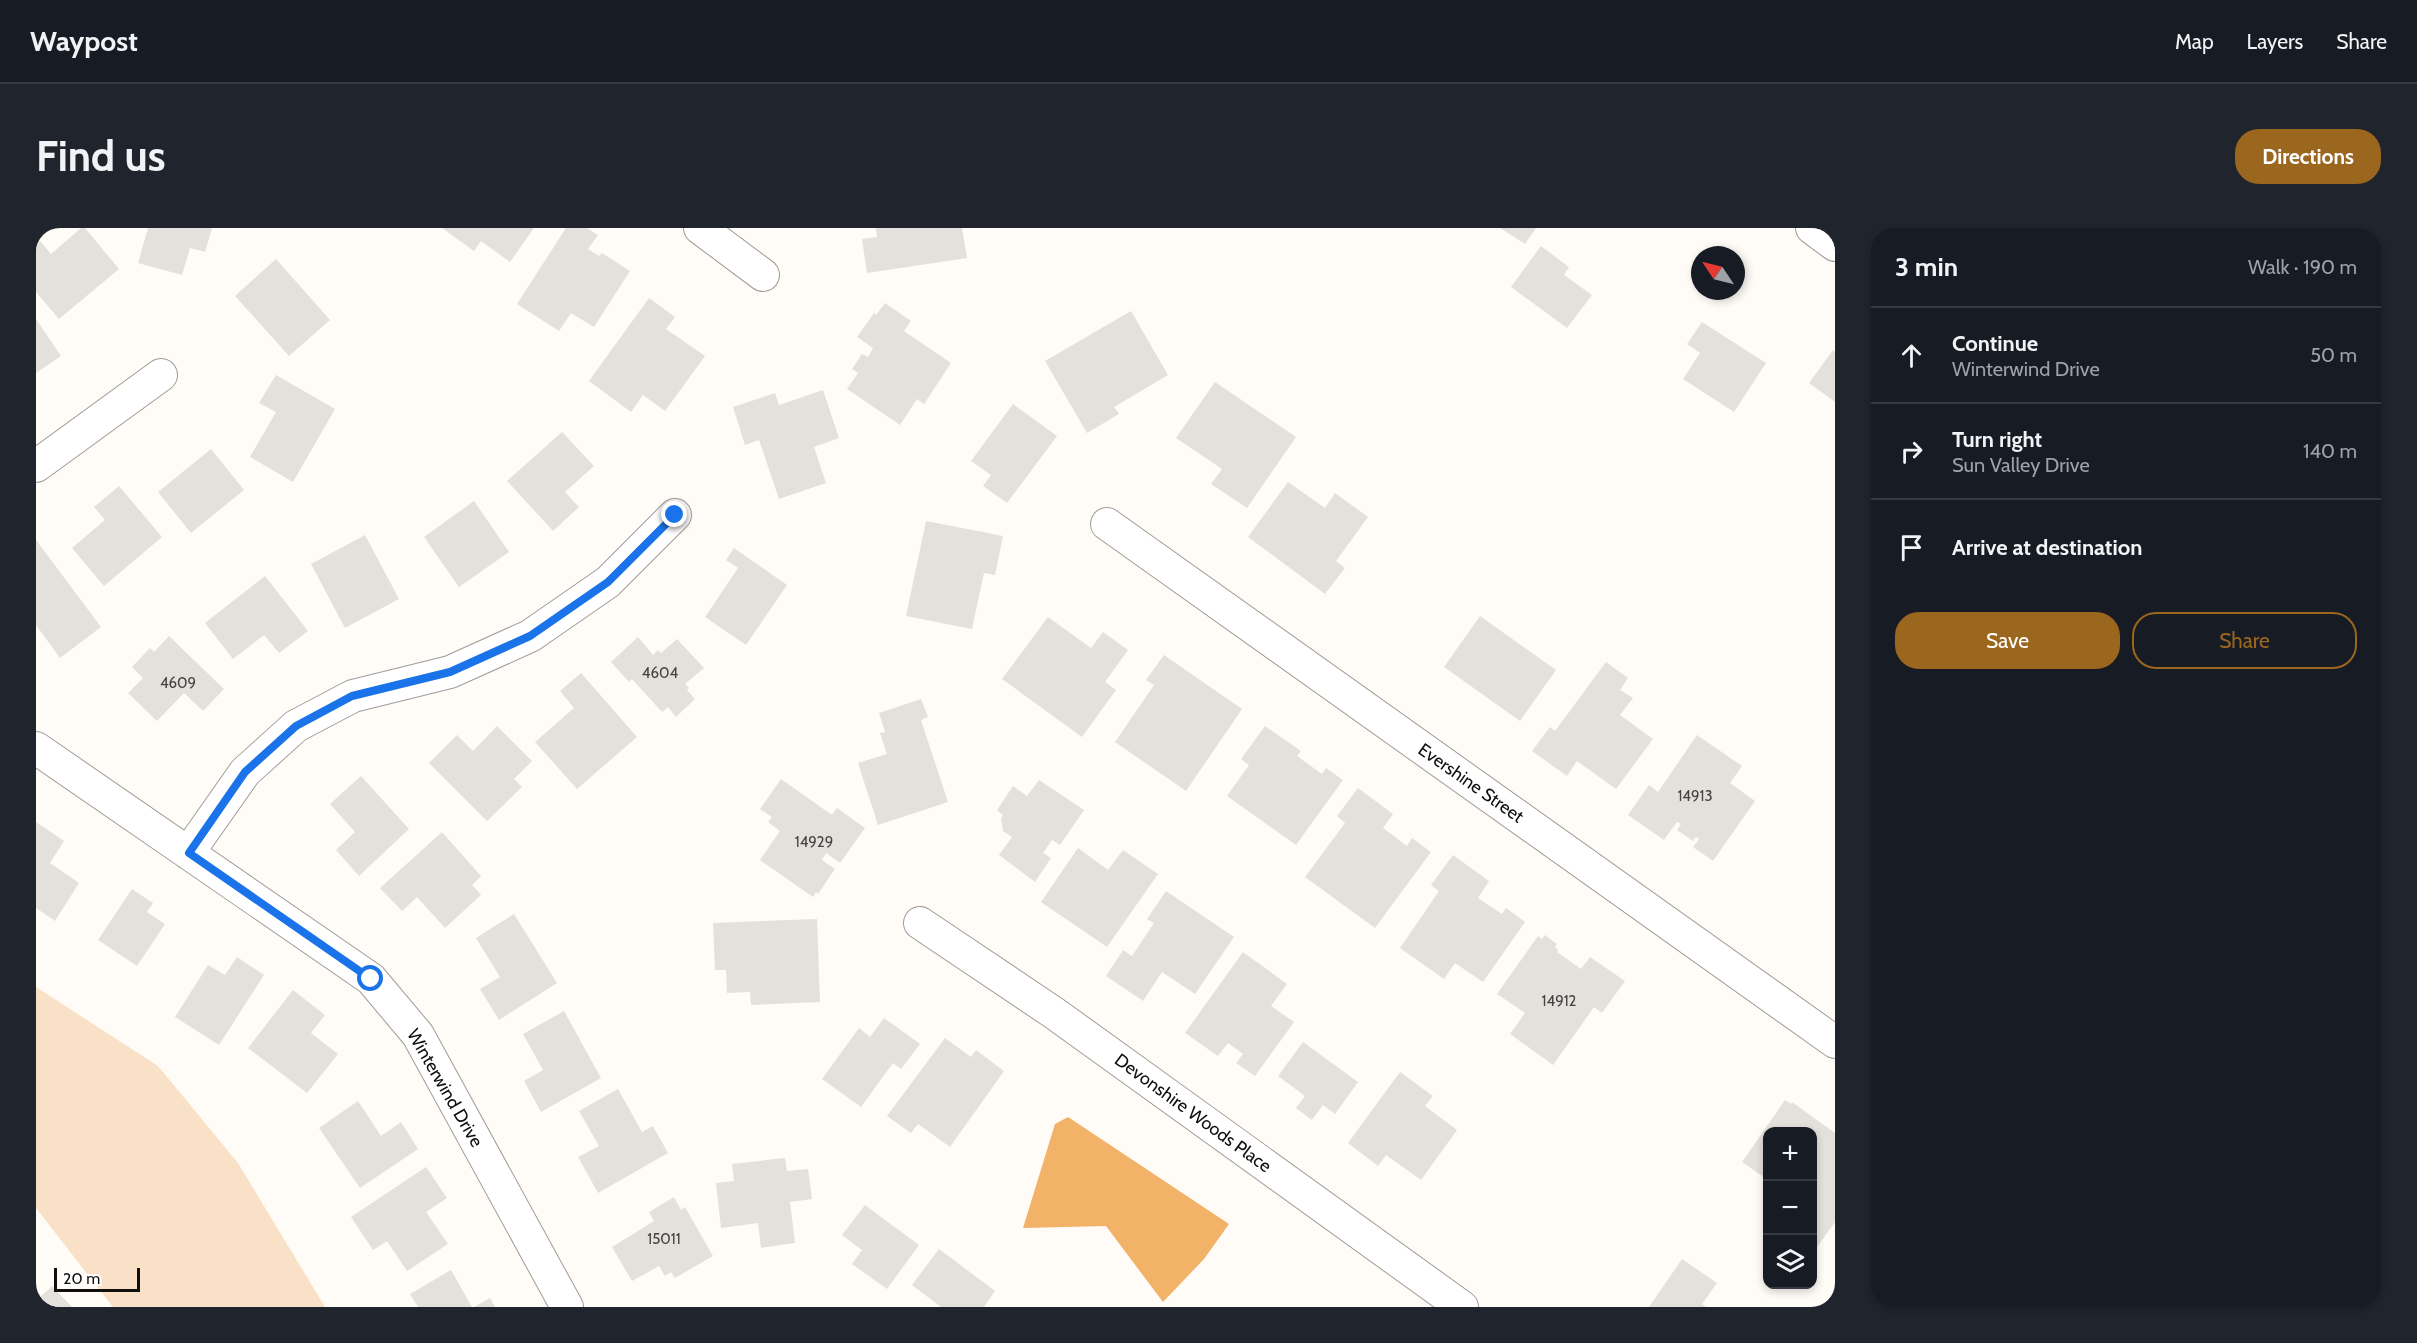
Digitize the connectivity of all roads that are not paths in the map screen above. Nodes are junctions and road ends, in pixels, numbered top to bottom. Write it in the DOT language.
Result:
graph roads {
  1 [pos="700,228"];
  2 [pos="1812,228"];
  3 [pos="1835,245"];
  4 [pos="763,275"];
  5 [pos="161,375"];
  6 [pos="36,466"];
  7 [pos="675,515"];
  8 [pos="1107,524"];
  9 [pos="36,748"];
  10 [pos="189,853"];
  11 [pos="920,923"];
  12 [pos="1835,1042"];
  13 [pos="567,1307"];
  14 [pos="1462,1307"];
  1 -- 4 [label="street"];
  2 -- 3 [label="street"];
  5 -- 6 [label="street"];
  7 -- 10 [label="street"];
  8 -- 12 [label="street, Evershine Street"];
  9 -- 10 [label="street, Winterwind Drive"];
  10 -- 13 [label="street, Winterwind Drive"];
  11 -- 14 [label="street, Devonshire Woods Place"];
}
